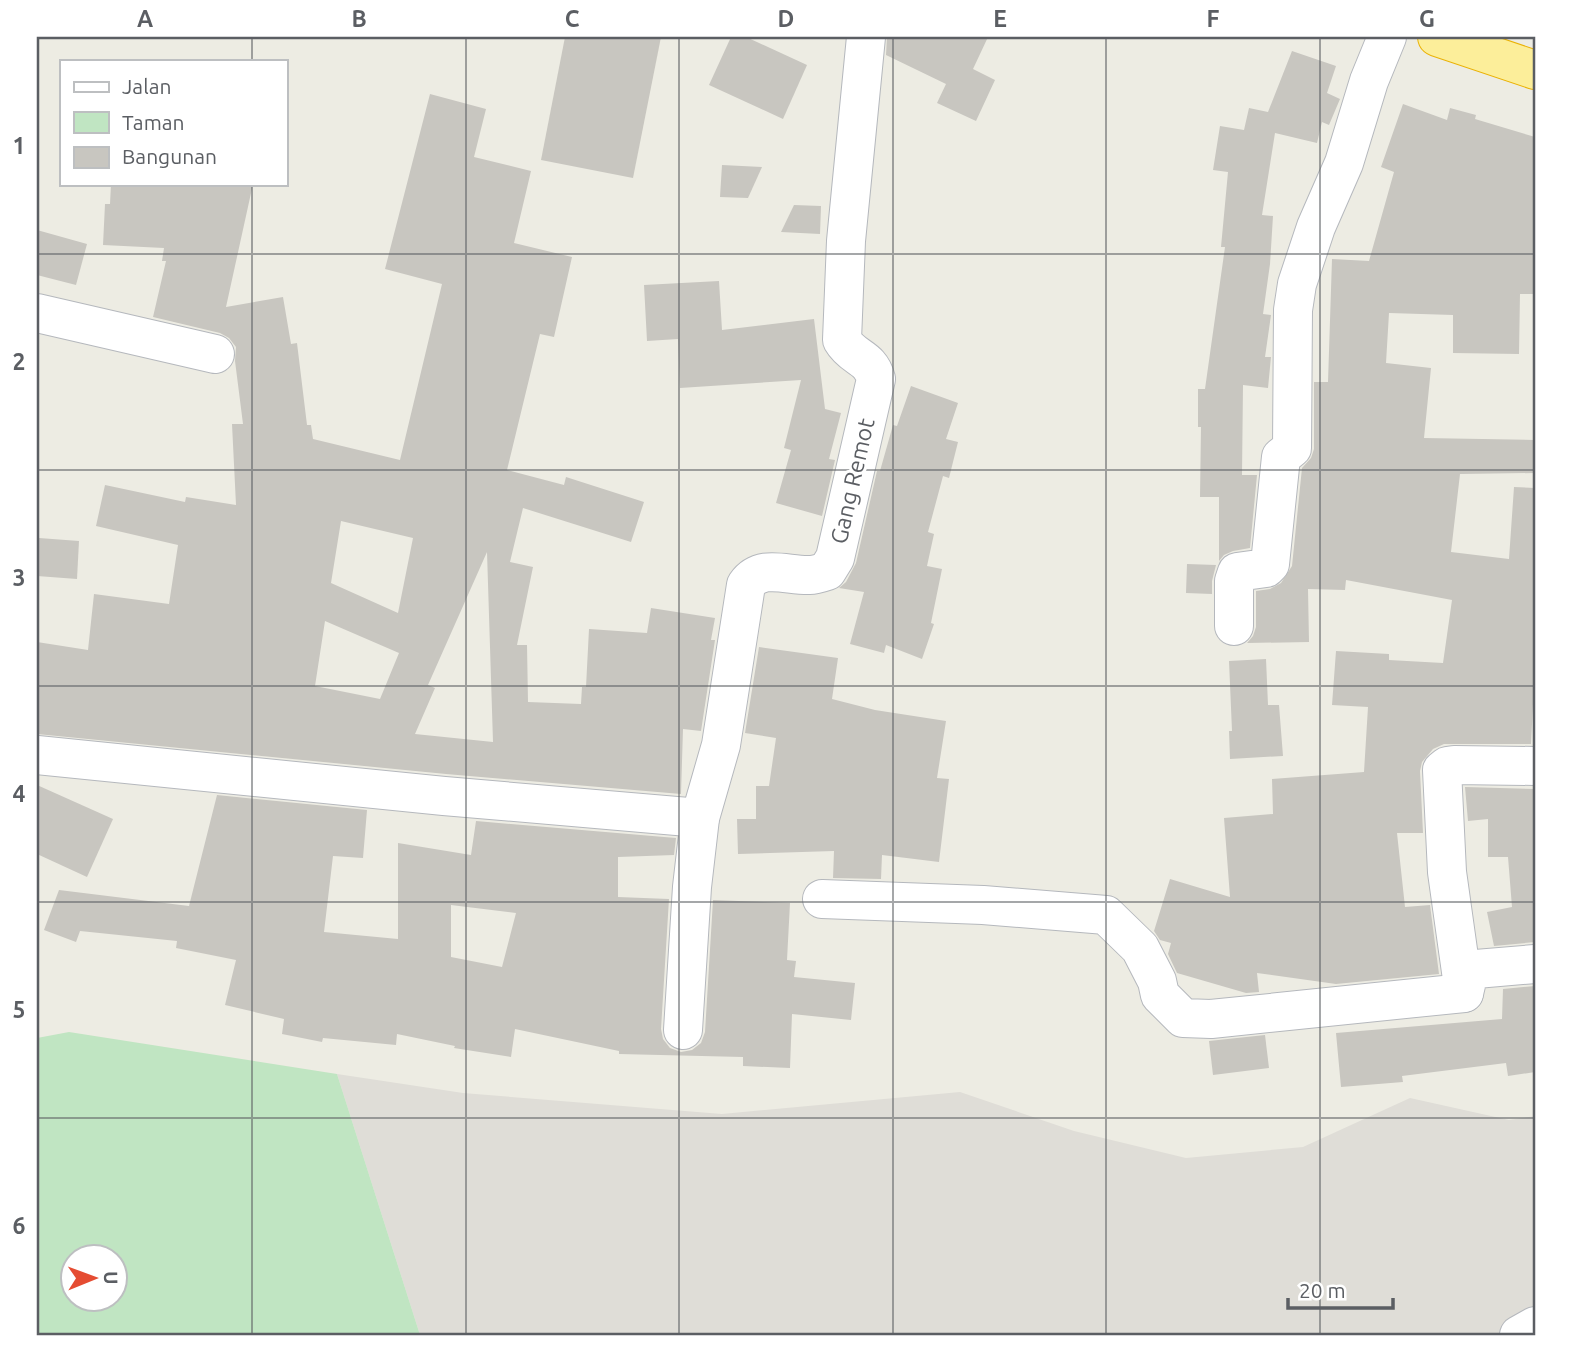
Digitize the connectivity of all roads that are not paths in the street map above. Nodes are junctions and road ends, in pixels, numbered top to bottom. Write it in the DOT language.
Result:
graph roads {
  1 [pos="866,37"];
  2 [pos="1387,37"];
  3 [pos="1437,37"];
  4 [pos="1535,70"];
  5 [pos="37,313"];
  6 [pos="215,354"];
  7 [pos="1234,626"];
  8 [pos="37,755"];
  9 [pos="1535,766"];
  10 [pos="700,818"];
  11 [pos="822,900"];
  12 [pos="1535,964"];
  13 [pos="1465,993"];
  14 [pos="683,1030"];
  15 [pos="1535,1326"];
  16 [pos="1519,1335"];
  1 -- 10 [label="street, Gang Remot"];
  2 -- 7 [label="street"];
  3 -- 4 [label="highway"];
  5 -- 6 [label="street"];
  8 -- 10 [label="street"];
  9 -- 13 [label="street"];
  10 -- 14 [label="street, Gang Remot"];
  11 -- 13 [label="street"];
  12 -- 13 [label="street"];
  15 -- 16 [label="street"];
}
